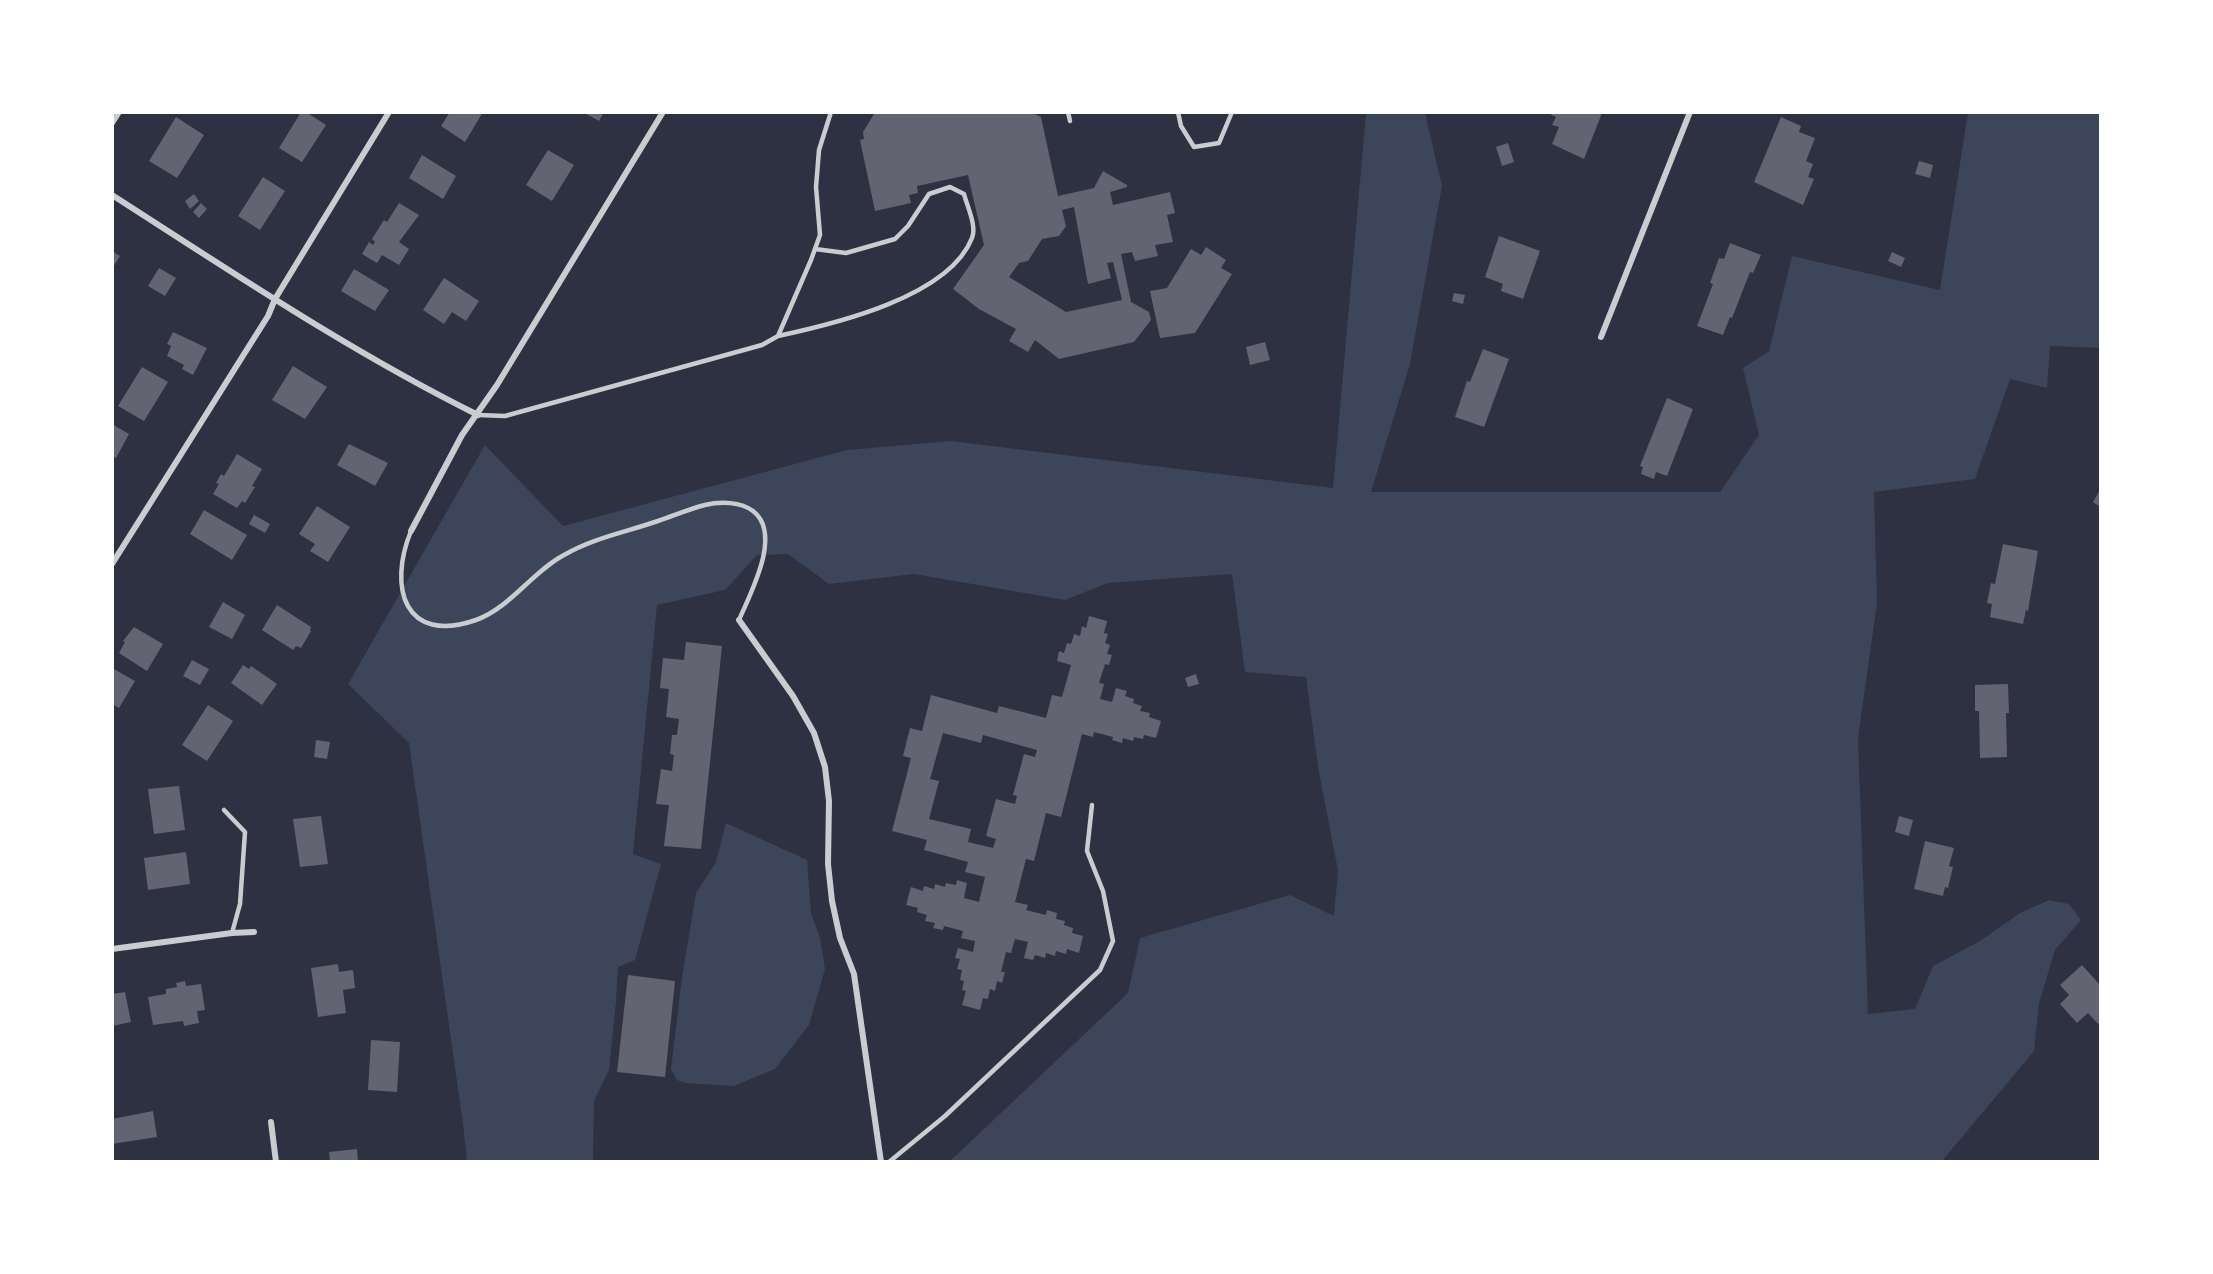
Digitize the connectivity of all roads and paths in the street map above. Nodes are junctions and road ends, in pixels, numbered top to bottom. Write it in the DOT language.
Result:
graph roads {
  1 [pos="119,112"];
  2 [pos="389,112"];
  3 [pos="663,112"];
  4 [pos="831,112"];
  5 [pos="1068,112"];
  6 [pos="1178,112"];
  7 [pos="1232,112"];
  8 [pos="1690,112"];
  9 [pos="1070,121"];
  10 [pos="112,123"];
  11 [pos="112,195"];
  12 [pos="815,249"];
  13 [pos="275,299"];
  14 [pos="778,336"];
  15 [pos="1600,337"];
  16 [pos="478,415"];
  17 [pos="411,531"];
  18 [pos="112,564"];
  19 [pos="739,620"];
  20 [pos="1092,806"];
  21 [pos="224,810"];
  22 [pos="254,932"];
  23 [pos="232,933"];
  24 [pos="112,949"];
  25 [pos="271,1122"];
  26 [pos="276,1161"];
  27 [pos="881,1161"];
  28 [pos="889,1161"];
  1 -- 10 [label="street"];
  2 -- 13 [label="street"];
  3 -- 16 [label="street"];
  4 -- 12 [label="lane"];
  5 -- 9 [label="lane"];
  6 -- 7 [label="lane"];
  8 -- 15 [label="street"];
  11 -- 13 [label="street"];
  12 -- 14 [label="lane"];
  12 -- 14 [label="lane"];
  13 -- 16 [label="street"];
  13 -- 18 [label="street"];
  14 -- 16 [label="lane"];
  16 -- 17 [label="street"];
  17 -- 19 [label="lane"];
  19 -- 27 [label="street"];
  20 -- 28 [label="lane"];
  21 -- 23 [label="lane"];
  22 -- 23 [label="street"];
  23 -- 24 [label="street"];
  25 -- 26 [label="street"];
}
